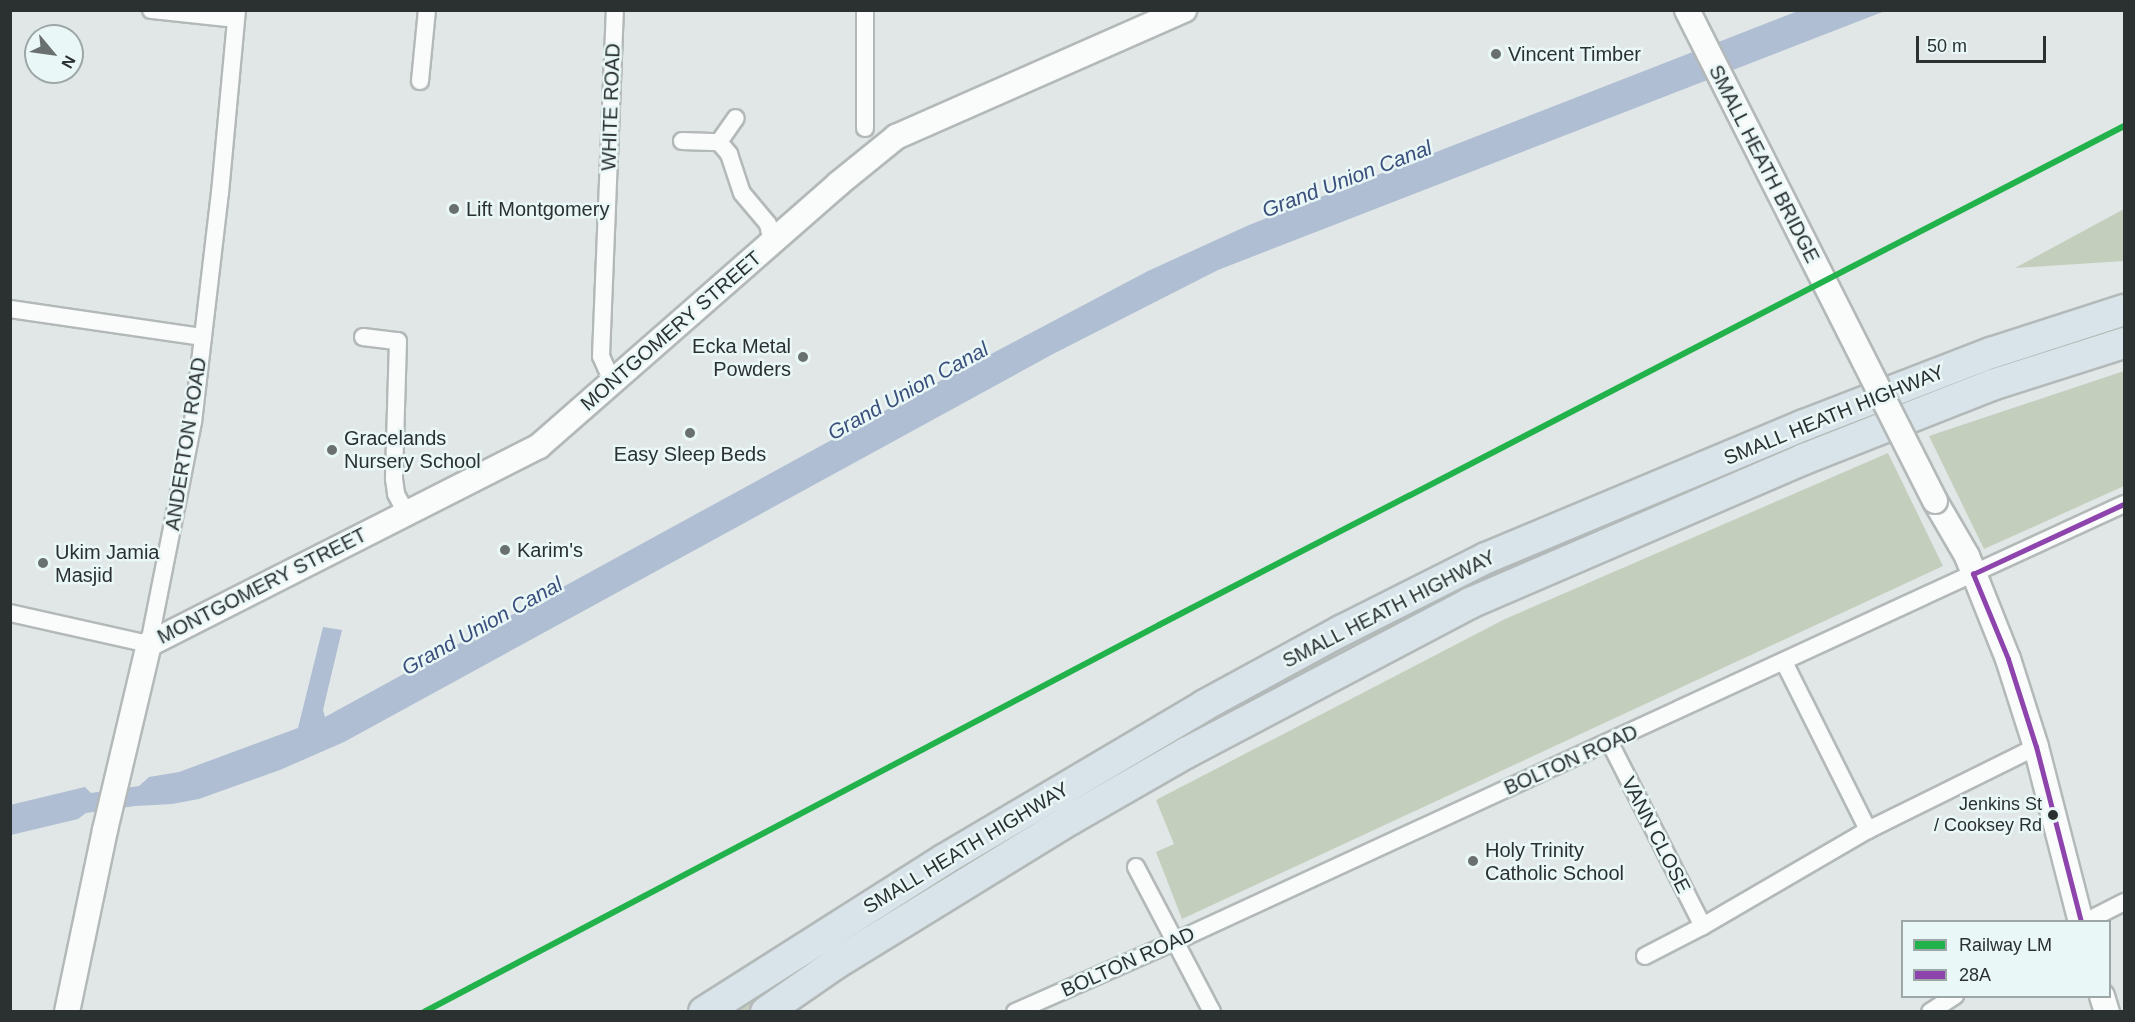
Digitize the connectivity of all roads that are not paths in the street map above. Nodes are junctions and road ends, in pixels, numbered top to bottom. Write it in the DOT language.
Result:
graph roads {
  1 [pos="151,10"];
  2 [pos="427,10"];
  3 [pos="615,10"];
  4 [pos="865,10"];
  5 [pos="1184,10"];
  6 [pos="1687,10"];
  7 [pos="237,15"];
  8 [pos="420,81"];
  9 [pos="736,118"];
  10 [pos="865,128"];
  11 [pos="682,141"];
  12 [pos="719,142"];
  13 [pos="771,243"];
  14 [pos="10,309"];
  15 [pos="2124,310"];
  16 [pos="363,337"];
  17 [pos="203,338"];
  18 [pos="2124,343"];
  19 [pos="612,381"];
  20 [pos="2124,504"];
  21 [pos="406,513"];
  22 [pos="1973,574"];
  23 [pos="10,613"];
  24 [pos="149,644"];
  25 [pos="1784,662"];
  26 [pos="1610,743"];
  27 [pos="2036,747"];
  28 [pos="1868,830"];
  29 [pos="1136,867"];
  30 [pos="2124,902"];
  31 [pos="2083,920"];
  32 [pos="2085,920"];
  33 [pos="1703,926"];
  34 [pos="1176,941"];
  35 [pos="1645,956"];
  36 [pos="1952,998"];
  37 [pos="67,1011"];
  38 [pos="704,1011"];
  39 [pos="766,1011"];
  40 [pos="1015,1011"];
  41 [pos="1212,1011"];
  42 [pos="1929,1011"];
  1 -- 7 [label="street"];
  2 -- 8 [label="street"];
  3 -- 19 [label="street, WHITE ROAD"];
  4 -- 10 [label="street"];
  5 -- 13 [label="street, MONTGOMERY STREET"];
  6 -- 22 [label="street, SMALL HEATH BRIDGE, bridge"];
  7 -- 17 [label="street, ANDERTON ROAD"];
  9 -- 12 [label="street"];
  11 -- 12 [label="street"];
  12 -- 13 [label="street"];
  13 -- 19 [label="street, MONTGOMERY STREET"];
  14 -- 17 [label="street"];
  15 -- 38 [label="highway, SMALL HEATH HIGHWAY"];
  16 -- 21 [label="street"];
  17 -- 24 [label="street, ANDERTON ROAD"];
  18 -- 39 [label="highway, SMALL HEATH HIGHWAY"];
  19 -- 21 [label="street, MONTGOMERY STREET"];
  20 -- 22 [label="street, BOLTON ROAD"];
  21 -- 24 [label="street, MONTGOMERY STREET"];
  22 -- 25 [label="street, BOLTON ROAD"];
  22 -- 27 [label="street, SMALL HEATH BRIDGE"];
  23 -- 24 [label="street"];
  24 -- 37 [label="street, ANDERTON ROAD"];
  25 -- 26 [label="street, BOLTON ROAD"];
  25 -- 28 [label="street"];
  26 -- 33 [label="street, VANN CLOSE"];
  26 -- 34 [label="street, BOLTON ROAD"];
  27 -- 28 [label="street"];
  27 -- 31 [label="street, SMALL HEATH BRIDGE"];
  28 -- 33 [label="street"];
  29 -- 34 [label="street"];
  30 -- 32 [label="street"];
  33 -- 35 [label="street"];
  34 -- 40 [label="street, BOLTON ROAD"];
  34 -- 41 [label="street"];
  36 -- 42 [label="street"];
}
